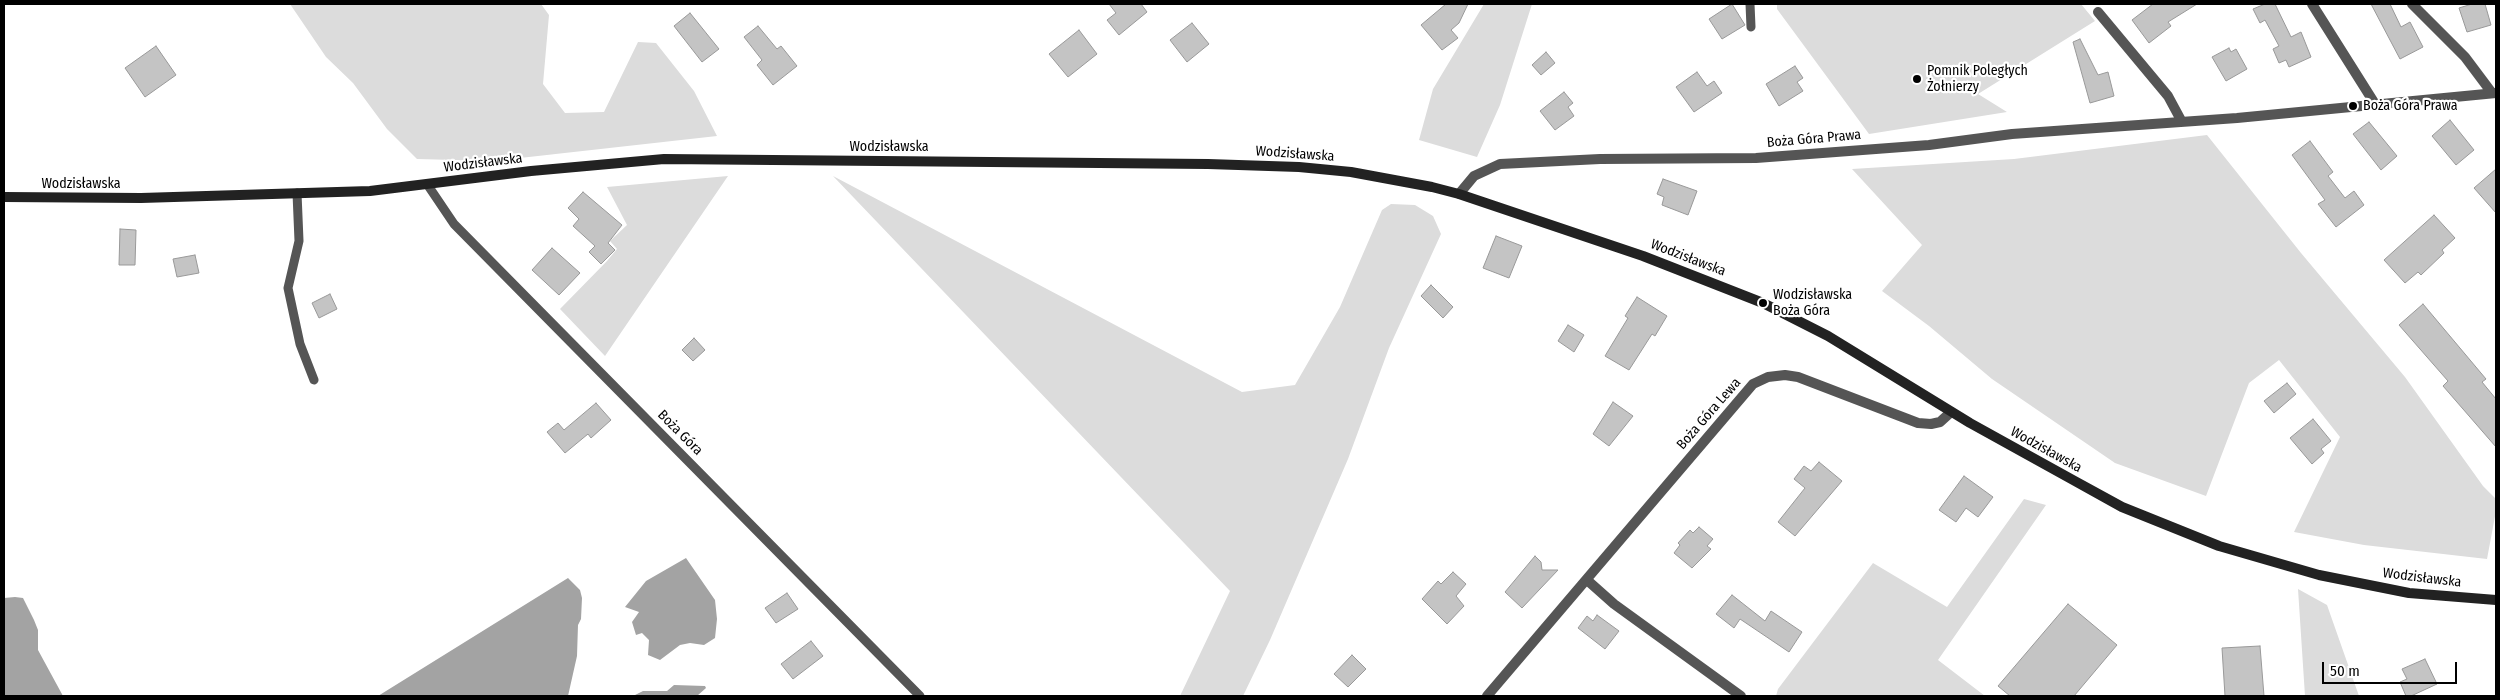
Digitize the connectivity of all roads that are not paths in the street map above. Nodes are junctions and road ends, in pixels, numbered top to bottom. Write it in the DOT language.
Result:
graph roads {
  1 [pos="1750,4"];
  2 [pos="2312,4"];
  3 [pos="2412,4"];
  4 [pos="2098,12"];
  5 [pos="1751,27"];
  6 [pos="2494,93"];
  7 [pos="2374,104"];
  8 [pos="2182,122"];
  9 [pos="427,184"];
  10 [pos="297,193"];
  11 [pos="1459,194"];
  12 [pos="4,197"];
  13 [pos="314,380"];
  14 [pos="1951,412"];
  15 [pos="1587,580"];
  16 [pos="2496,600"];
  17 [pos="920,696"];
  18 [pos="1487,696"];
  19 [pos="1741,696"];
  1 -- 5 [label="lane"];
  2 -- 7 [label="street"];
  3 -- 6 [label="street, Boża Góra Prawa"];
  4 -- 8 [label="street"];
  6 -- 7 [label="street, Boża Góra Prawa"];
  7 -- 8 [label="street, Boża Góra Prawa"];
  8 -- 11 [label="street, Boża Góra Prawa"];
  9 -- 10 [label="main road, Wodzisławska"];
  9 -- 11 [label="main road, Wodzisławska"];
  9 -- 17 [label="lane, Boża Góra"];
  10 -- 12 [label="main road, Wodzisławska"];
  10 -- 13 [label="lane"];
  11 -- 14 [label="main road, Wodzisławska"];
  14 -- 15 [label="street, Boża Góra Lewa"];
  14 -- 16 [label="main road, Wodzisławska"];
  15 -- 18 [label="street, Boża Góra Lewa"];
  15 -- 19 [label="street"];
}
